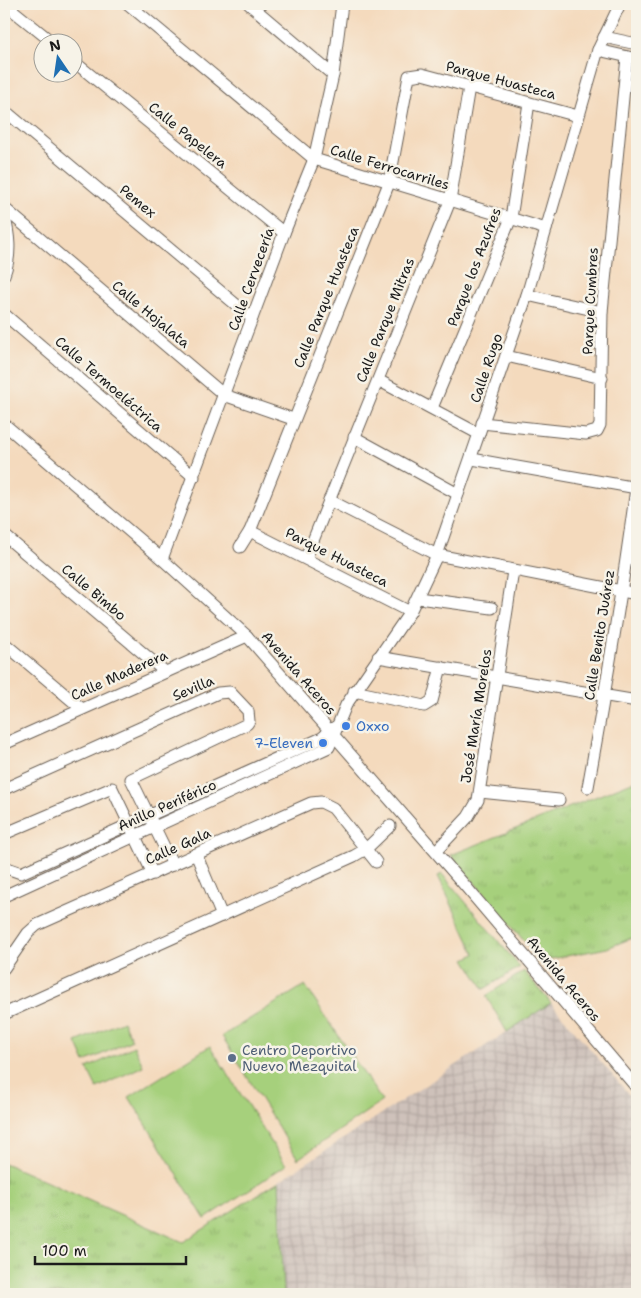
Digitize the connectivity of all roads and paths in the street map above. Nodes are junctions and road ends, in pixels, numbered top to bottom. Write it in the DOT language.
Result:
graph roads {
  1 [pos="4,4"];
  2 [pos="128,4"];
  3 [pos="249,4"];
  4 [pos="342,4"];
  5 [pos="620,4"];
  6 [pos="39,32"];
  7 [pos="604,37"];
  8 [pos="637,44"];
  9 [pos="598,50"];
  10 [pos="632,58"];
  11 [pos="82,68"];
  12 [pos="415,73"];
  13 [pos="333,75"];
  14 [pos="469,86"];
  15 [pos="529,103"];
  16 [pos="4,110"];
  17 [pos="578,116"];
  18 [pos="314,160"];
  19 [pos="389,183"];
  20 [pos="450,201"];
  21 [pos="4,208"];
  22 [pos="4,213"];
  23 [pos="511,218"];
  24 [pos="546,230"];
  25 [pos="284,233"];
  26 [pos="4,275"];
  27 [pos="527,294"];
  28 [pos="602,312"];
  29 [pos="4,314"];
  30 [pos="252,318"];
  31 [pos="506,356"];
  32 [pos="602,378"];
  33 [pos="378,380"];
  34 [pos="224,395"];
  35 [pos="432,408"];
  36 [pos="293,419"];
  37 [pos="4,424"];
  38 [pos="481,429"];
  39 [pos="354,437"];
  40 [pos="472,459"];
  41 [pos="194,477"];
  42 [pos="637,488"];
  43 [pos="458,494"];
  44 [pos="329,500"];
  45 [pos="250,531"];
  46 [pos="4,536"];
  47 [pos="240,547"];
  48 [pos="438,554"];
  49 [pos="306,558"];
  50 [pos="162,559"];
  51 [pos="513,571"];
  52 [pos="622,592"];
  53 [pos="637,594"];
  54 [pos="418,598"];
  55 [pos="492,608"];
  56 [pos="410,612"];
  57 [pos="247,636"];
  58 [pos="7,650"];
  59 [pos="378,657"];
  60 [pos="441,667"];
  61 [pos="164,671"];
  62 [pos="497,677"];
  63 [pos="354,691"];
  64 [pos="604,694"];
  65 [pos="637,701"];
  66 [pos="82,709"];
  67 [pos="335,730"];
  68 [pos="4,744"];
  69 [pos="275,759"];
  70 [pos="280,770"];
  71 [pos="588,787"];
  72 [pos="4,789"];
  73 [pos="480,792"];
  74 [pos="559,800"];
  75 [pos="151,822"];
  76 [pos="390,826"];
  77 [pos="132,831"];
  78 [pos="4,834"];
  79 [pos="366,848"];
  80 [pos="436,851"];
  81 [pos="196,854"];
  82 [pos="376,862"];
  83 [pos="172,865"];
  84 [pos="4,867"];
  85 [pos="21,873"];
  86 [pos="153,874"];
  87 [pos="25,885"];
  88 [pos="4,896"];
  89 [pos="222,916"];
  90 [pos="4,968"];
  91 [pos="4,1014"];
  92 [pos="637,1088"];
  1 -- 6 [label="street"];
  2 -- 18 [label="street, Calle Ferrocarriles"];
  3 -- 13 [label="street"];
  4 -- 13 [label="street, Calle Cervecería"];
  5 -- 7 [label="street, Calle Rugo"];
  7 -- 8 [label="street"];
  7 -- 9 [label="street, Calle Rugo"];
  9 -- 10 [label="street"];
  9 -- 17 [label="street, Calle Rugo"];
  10 -- 28 [label="street, Parque Cumbres"];
  11 -- 25 [label="street, Calle Papelera"];
  12 -- 14 [label="street, Parque Huasteca"];
  12 -- 19 [label="street, Calle Parque Huasteca"];
  13 -- 18 [label="street, Calle Cervecería"];
  14 -- 15 [label="street, Parque Huasteca"];
  14 -- 20 [label="street, Calle Parque Mitras"];
  15 -- 17 [label="street, Parque Huasteca"];
  15 -- 23 [label="street, Parque los Azufres"];
  16 -- 30 [label="street, Pemex"];
  17 -- 24 [label="street, Calle Rugo"];
  18 -- 19 [label="street, Calle Ferrocarriles"];
  18 -- 25 [label="street, Calle Cervecería"];
  19 -- 20 [label="street, Calle Ferrocarriles"];
  19 -- 36 [label="street, Calle Parque Huasteca"];
  20 -- 23 [label="street, Calle Ferrocarriles"];
  20 -- 33 [label="street, Calle Parque Mitras"];
  21 -- 34 [label="street, Calle Hojalata"];
  22 -- 26 [label="street"];
  23 -- 24 [label="street, Calle Ferrocarriles"];
  23 -- 35 [label="street, Parque los Azufres"];
  24 -- 27 [label="street, Calle Rugo"];
  25 -- 30 [label="street, Calle Cervecería"];
  27 -- 28 [label="street"];
  27 -- 31 [label="street, Calle Rugo"];
  28 -- 32 [label="street, Parque Cumbres"];
  29 -- 41 [label="street, Calle Termoeléctrica"];
  30 -- 34 [label="street, Calle Cervecería"];
  31 -- 32 [label="street"];
  31 -- 38 [label="street, Calle Rugo"];
  32 -- 38 [label="street, Parque Cumbres"];
  33 -- 35 [label="street"];
  33 -- 39 [label="street, Calle Parque Mitras"];
  34 -- 36 [label="street, Calle Hojalata"];
  34 -- 41 [label="street, Calle Cervecería"];
  35 -- 38 [label="street"];
  36 -- 45 [label="street, Calle Parque Huasteca"];
  37 -- 50 [label="street, Avenida Aceros"];
  38 -- 40 [label="street, Calle Rugo"];
  39 -- 43 [label="street"];
  39 -- 44 [label="street, Calle Parque Mitras"];
  40 -- 42 [label="street"];
  40 -- 43 [label="street, Calle Rugo"];
  41 -- 50 [label="street, Calle Cervecería"];
  42 -- 52 [label="street, Calle Benito Juárez"];
  43 -- 48 [label="street, Calle Rugo"];
  44 -- 48 [label="street"];
  44 -- 49 [label="street, Calle Parque Mitras"];
  45 -- 47 [label="street, Calle Parque Huasteca"];
  45 -- 49 [label="street, Parque Huasteca"];
  46 -- 61 [label="street, Calle Bimbo"];
  48 -- 51 [label="street"];
  48 -- 54 [label="street, Calle Rugo"];
  49 -- 56 [label="street, Parque Huasteca"];
  50 -- 57 [label="street, Avenida Aceros"];
  51 -- 52 [label="street"];
  51 -- 62 [label="street, José María Morelos"];
  52 -- 53 [label="street"];
  52 -- 64 [label="street, Calle Benito Juárez"];
  54 -- 55 [label="street"];
  54 -- 56 [label="street, Calle Rugo"];
  56 -- 59 [label="street, Calle Rugo"];
  57 -- 61 [label="street, Calle Maderera"];
  57 -- 67 [label="street, Avenida Aceros"];
  58 -- 66 [label="street"];
  59 -- 60 [label="street"];
  59 -- 63 [label="street, Calle Rugo"];
  60 -- 62 [label="street"];
  60 -- 63 [label="street"];
  61 -- 66 [label="street, Calle Maderera"];
  62 -- 64 [label="street"];
  62 -- 73 [label="street, José María Morelos"];
  63 -- 67 [label="street, Calle Rugo"];
  64 -- 65 [label="street"];
  64 -- 71 [label="street, Calle Benito Juárez"];
  66 -- 68 [label="street, Calle Maderera"];
  67 -- 69 [label="street, Anillo Periférico"];
  67 -- 70 [label="street, Anillo Periférico"];
  67 -- 80 [label="street, Avenida Aceros"];
  69 -- 70 [label="street"];
  69 -- 75 [label="street, Anillo Periférico"];
  70 -- 75 [label="street, Anillo Periférico"];
  72 -- 75 [label="street, Sevilla"];
  73 -- 74 [label="street"];
  73 -- 80 [label="street, José María Morelos"];
  75 -- 77 [label="street, Anillo Periférico"];
  75 -- 83 [label="street"];
  76 -- 79 [label="street"];
  77 -- 78 [label="street"];
  77 -- 85 [label="street, Anillo Periférico"];
  77 -- 86 [label="street"];
  77 -- 87 [label="street, Anillo Periférico"];
  79 -- 81 [label="street, Calle Gala"];
  79 -- 82 [label="street, Calle Gala"];
  79 -- 89 [label="street"];
  80 -- 92 [label="street, Avenida Aceros"];
  81 -- 83 [label="street, Calle Gala"];
  81 -- 89 [label="street"];
  83 -- 86 [label="street, Calle Gala"];
  84 -- 85 [label="street"];
  85 -- 87 [label="street"];
  86 -- 90 [label="street, Calle Gala"];
  87 -- 88 [label="street, Anillo Periférico"];
  89 -- 91 [label="street"];
}
